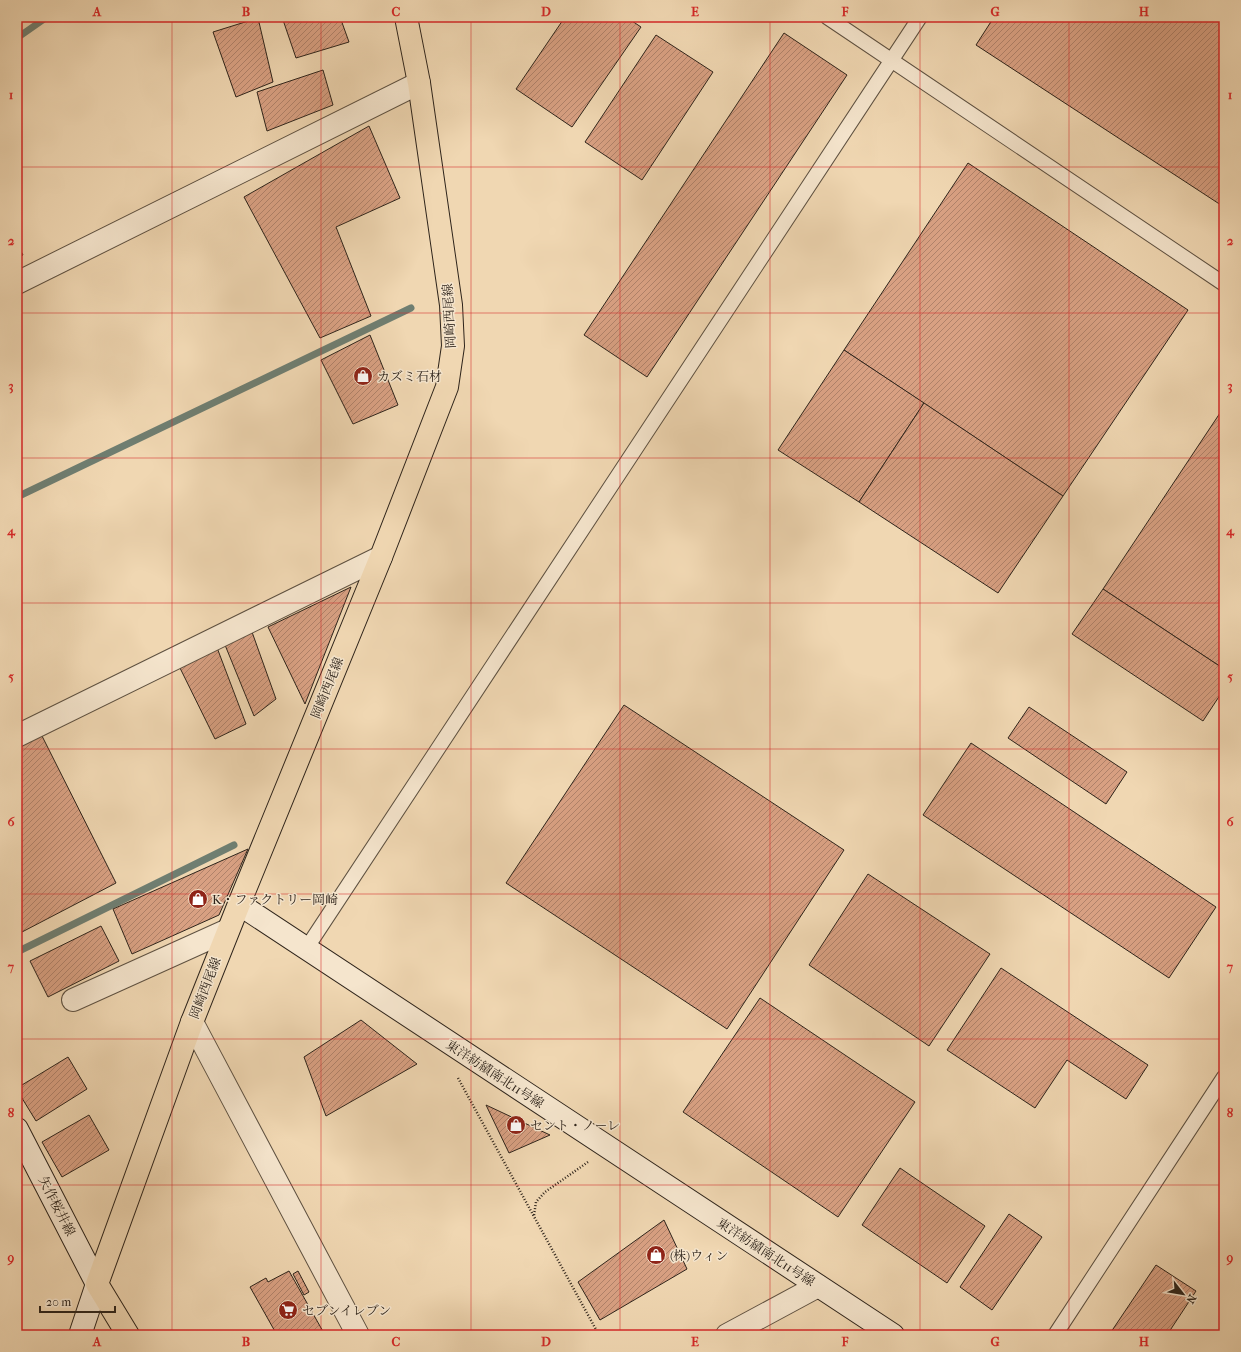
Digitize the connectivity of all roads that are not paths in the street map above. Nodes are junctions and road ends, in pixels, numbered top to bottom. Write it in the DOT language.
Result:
graph roads {
  1 [pos="406,17"];
  2 [pos="827,17"];
  3 [pos="920,17"];
  4 [pos="890,61"];
  5 [pos="419,83"];
  6 [pos="17,283"];
  7 [pos="1224,284"];
  8 [pos="381,557"];
  9 [pos="17,736"];
  10 [pos="239,904"];
  11 [pos="228,930"];
  12 [pos="306,948"];
  13 [pos="73,1000"];
  14 [pos="192,1022"];
  15 [pos="1224,1077"];
  16 [pos="17,1129"];
  17 [pos="97,1284"];
  18 [pos="818,1286"];
  19 [pos="80,1335"];
  20 [pos="128,1335"];
  21 [pos="358,1335"];
  22 [pos="727,1335"];
  23 [pos="893,1335"];
  24 [pos="1055,1335"];
  1 -- 5 [label="main road, 岡崎西尾線"];
  2 -- 4 [label="lane"];
  3 -- 4 [label="lane"];
  4 -- 7 [label="lane"];
  4 -- 12 [label="lane"];
  5 -- 6 [label="street"];
  5 -- 8 [label="main road, 岡崎西尾線"];
  8 -- 9 [label="street"];
  8 -- 10 [label="main road, 岡崎西尾線"];
  10 -- 11 [label="main road, 岡崎西尾線"];
  10 -- 12 [label="street, 東洋紡績南北11号線"];
  11 -- 13 [label="street"];
  11 -- 14 [label="main road, 岡崎西尾線"];
  12 -- 18 [label="street, 東洋紡績南北11号線"];
  14 -- 17 [label="main road, 岡崎西尾線"];
  14 -- 21 [label="street"];
  15 -- 24 [label="lane"];
  16 -- 17 [label="street, 矢作桜井線"];
  17 -- 19 [label="street"];
  17 -- 20 [label="main road"];
  18 -- 22 [label="street"];
  18 -- 23 [label="street, 東洋紡績南北11号線"];
}
